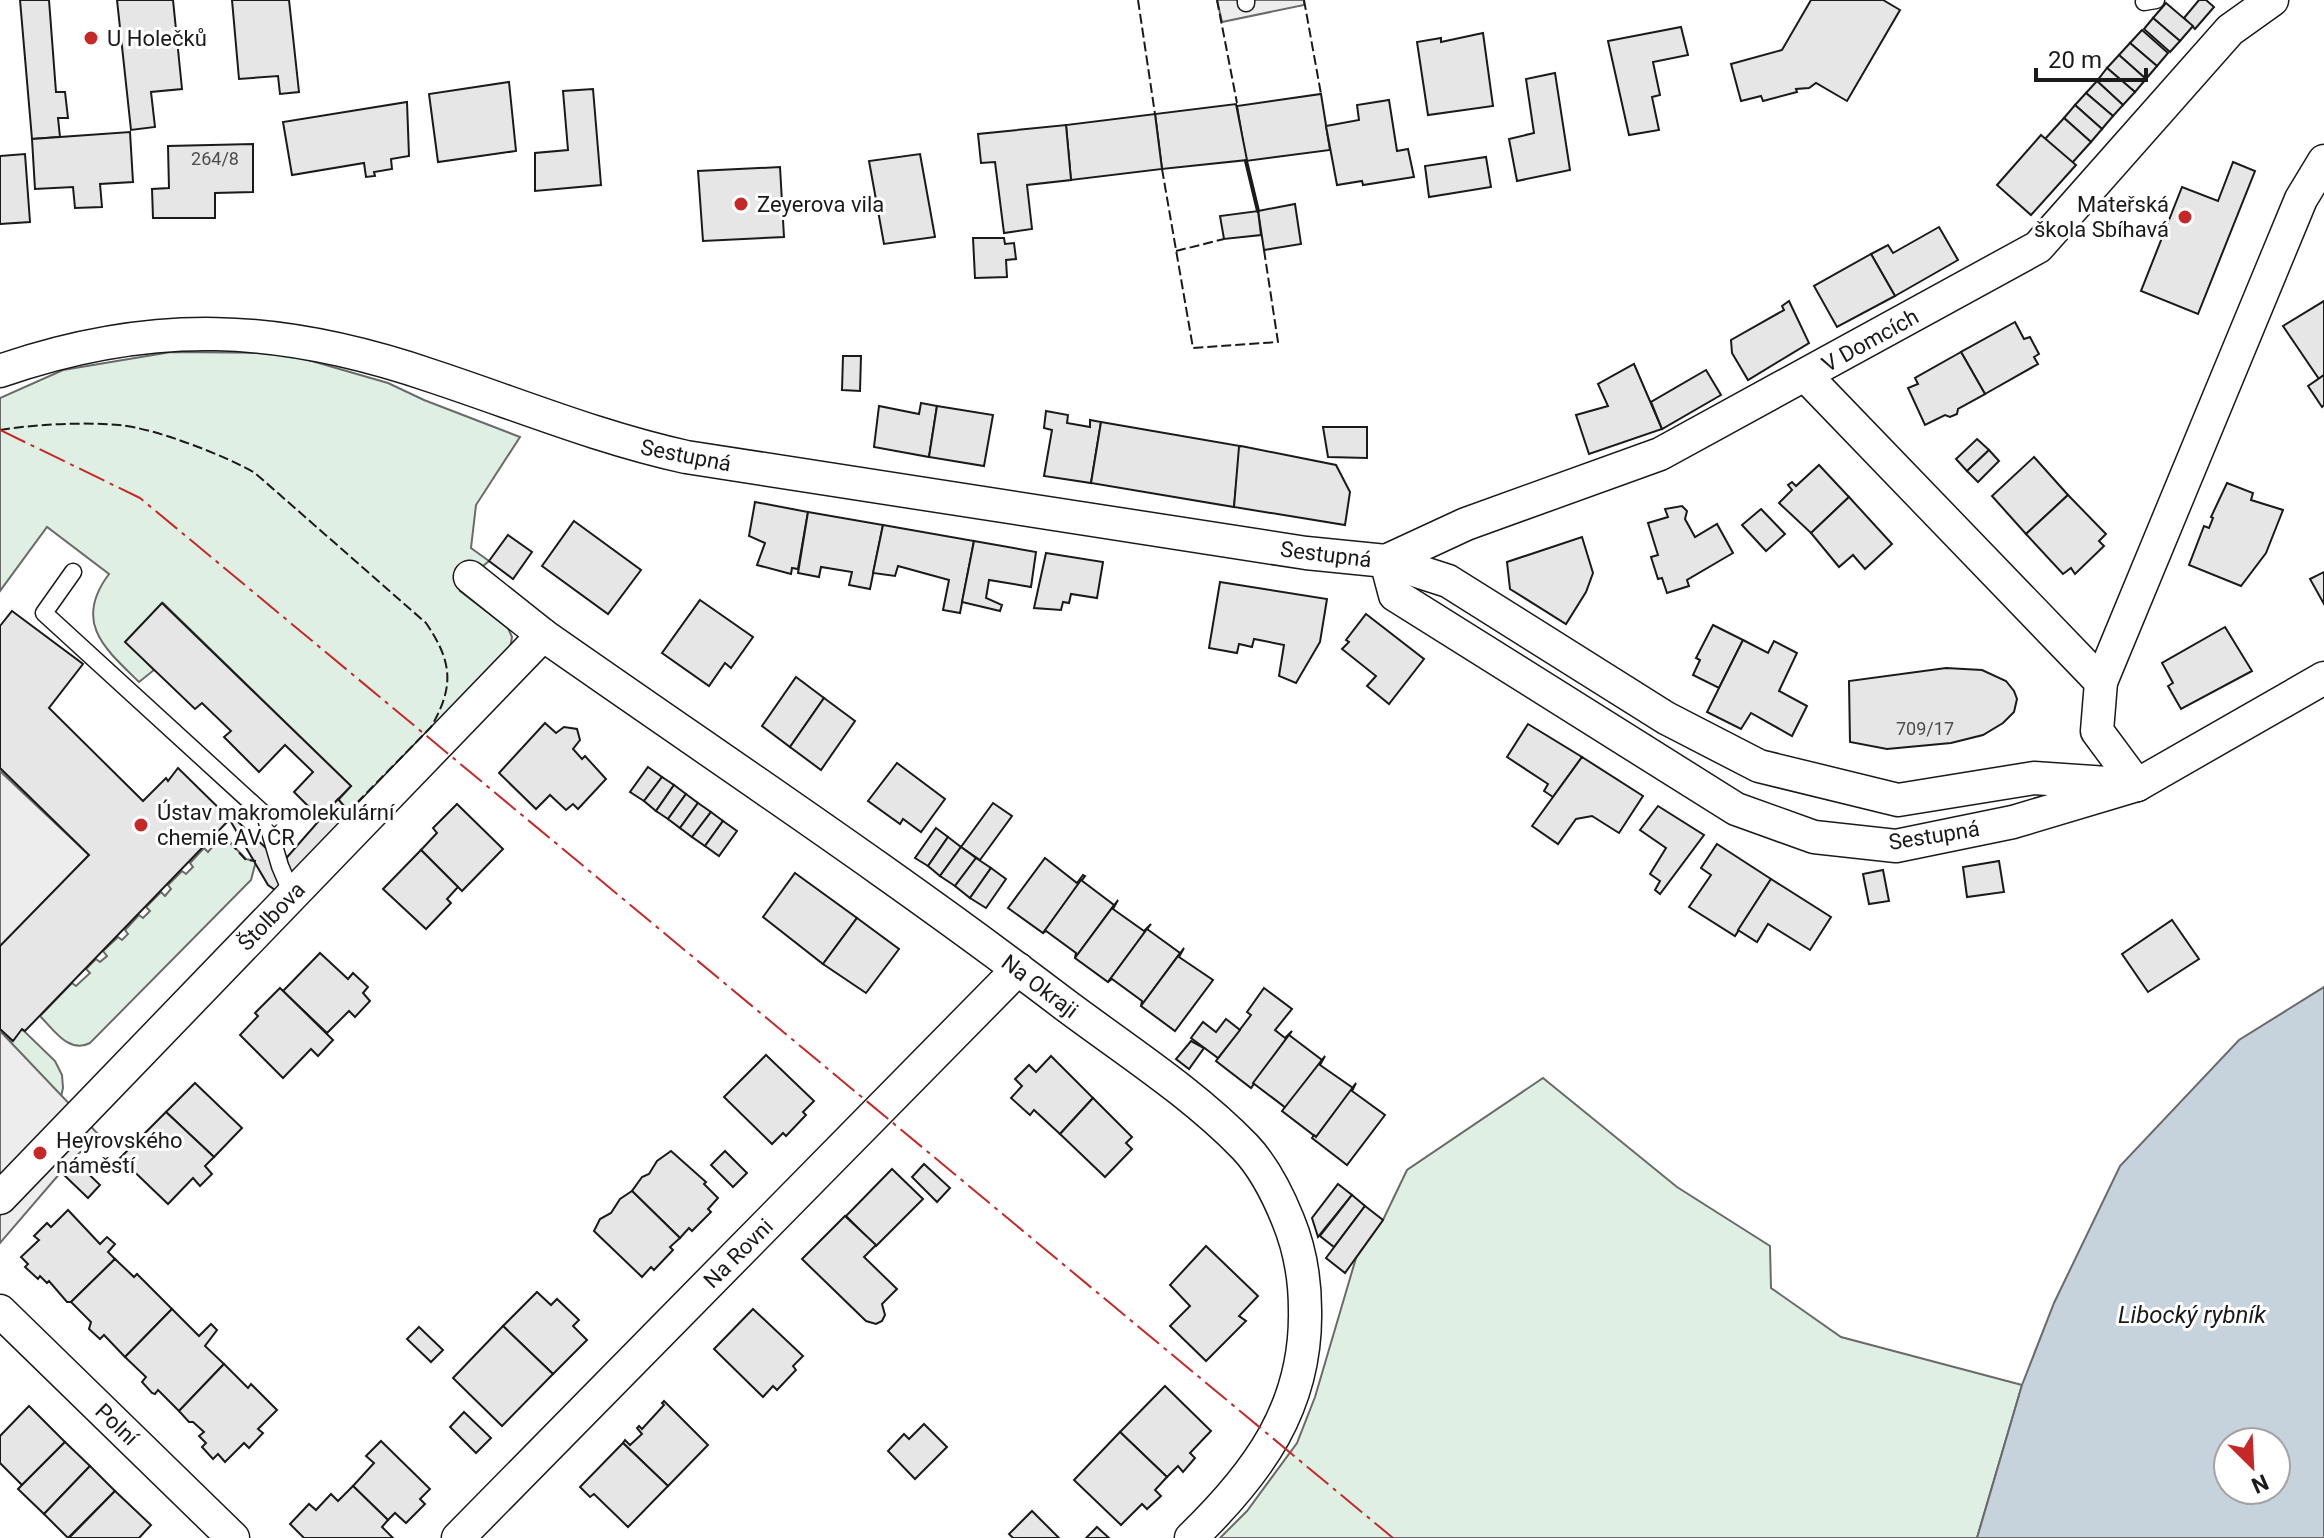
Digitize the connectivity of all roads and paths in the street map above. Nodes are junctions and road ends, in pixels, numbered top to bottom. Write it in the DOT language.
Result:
graph roads {
  1 [pos="2264,1"];
  2 [pos="2324,161"];
  3 [pos="2313,207"];
  4 [pos="0,371"];
  5 [pos="1806,376"];
  6 [pos="1386,561"];
  7 [pos="73,572"];
  8 [pos="470,577"];
  9 [pos="543,635"];
  10 [pos="2324,678"];
  11 [pos="2101,682"];
  12 [pos="2137,785"];
  13 [pos="292,894"];
  14 [pos="1018,969"];
  15 [pos="0,1198"];
  16 [pos="0,1311"];
  17 [pos="233,1538"];
  18 [pos="458,1538"];
  19 [pos="1191,1538"];
  1 -- 5 [label="street, V Domcích"];
  2 -- 3 [label="street"];
  3 -- 11 [label="street"];
  4 -- 6 [label="street, Sestupná"];
  5 -- 6 [label="street, V Domcích"];
  5 -- 11 [label="street"];
  6 -- 12 [label="street, Sestupná"];
  6 -- 12 [label="street, Sestupná"];
  7 -- 13 [label="lane"];
  8 -- 9 [label="street, Na Okraji"];
  9 -- 13 [label="street, Štolbova"];
  9 -- 14 [label="street, Na Okraji"];
  10 -- 12 [label="street, Sestupná"];
  11 -- 12 [label="street"];
  13 -- 15 [label="street, Štolbova"];
  14 -- 18 [label="street, Na Rovni"];
  14 -- 19 [label="street, Na Okraji"];
  16 -- 17 [label="street, Polní"];
}
